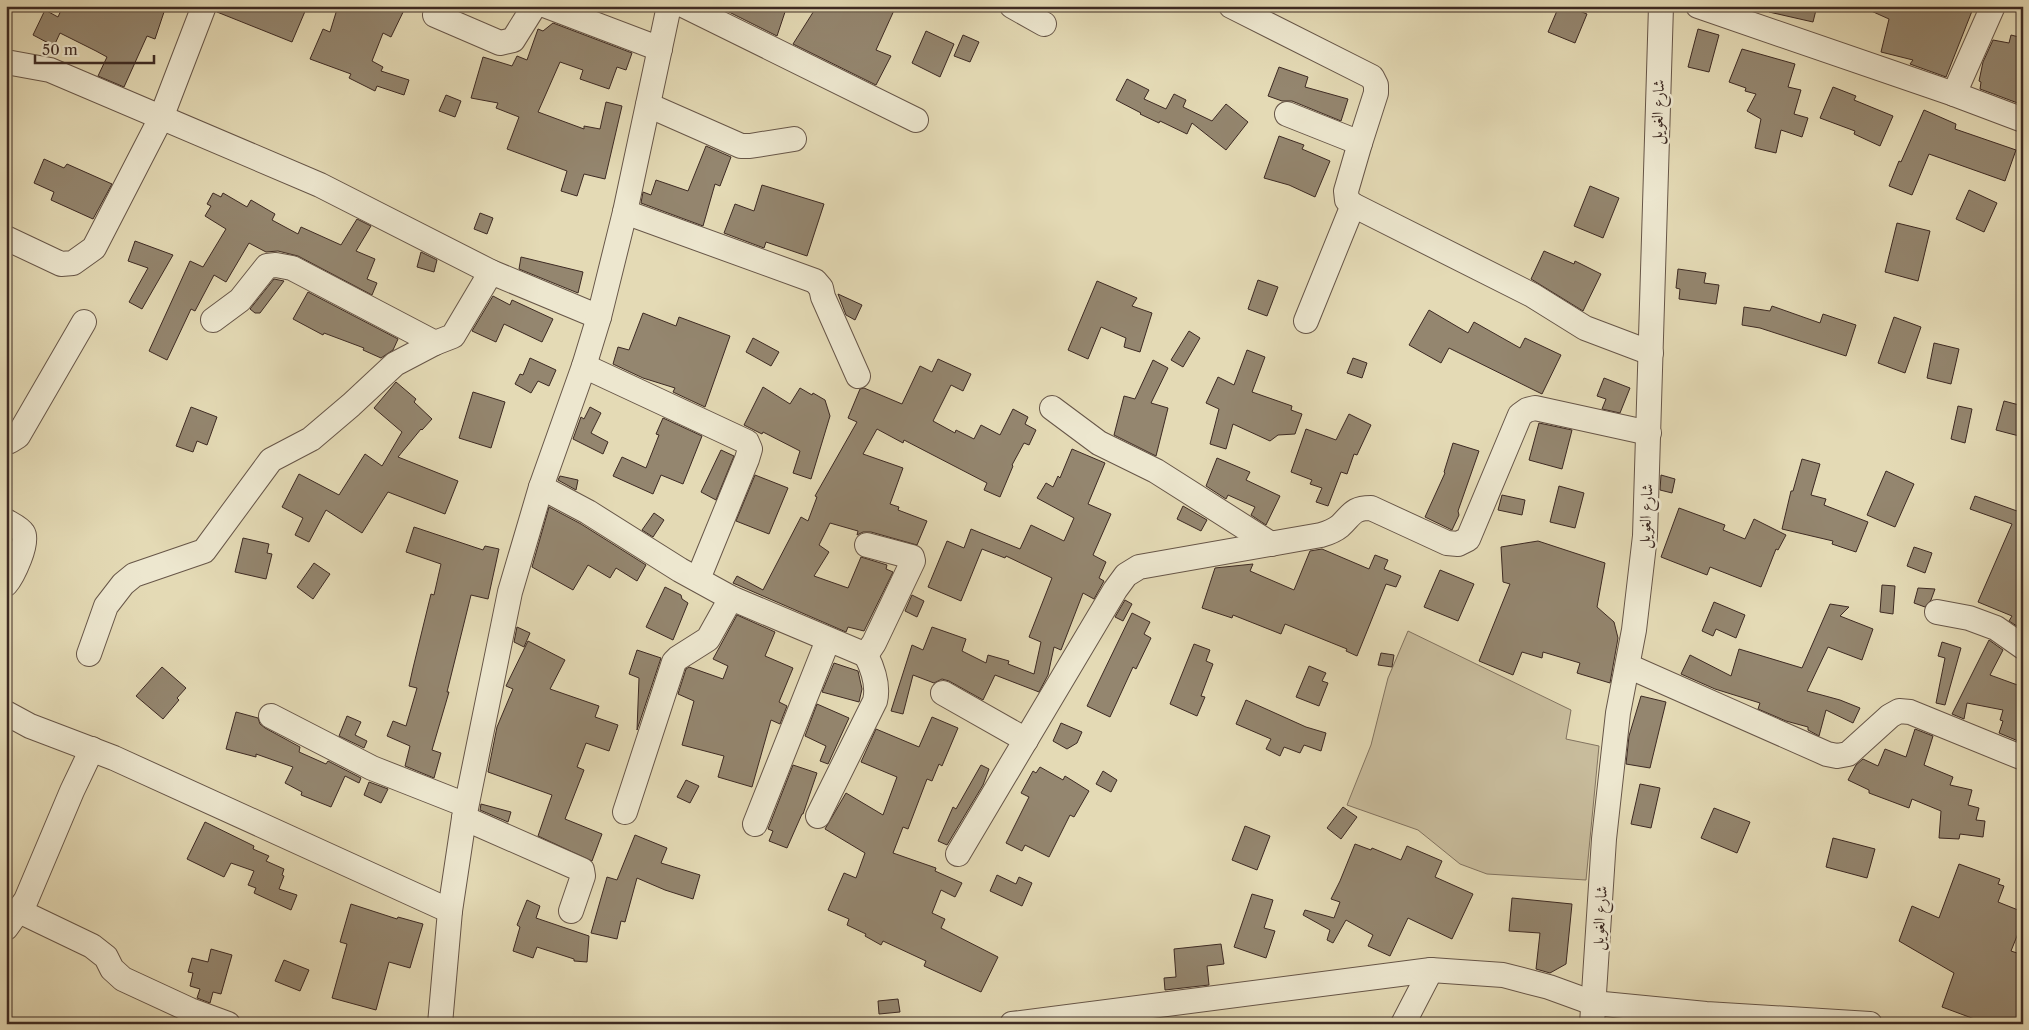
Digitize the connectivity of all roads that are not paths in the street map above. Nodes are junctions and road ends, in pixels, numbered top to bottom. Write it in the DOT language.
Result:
graph roads {
  1 [pos="204,6"];
  2 [pos="537,6"];
  3 [pos="547,6"];
  4 [pos="669,6"];
  5 [pos="685,6"];
  6 [pos="1012,6"];
  7 [pos="1231,6"];
  8 [pos="1661,6"];
  9 [pos="1698,6"];
  10 [pos="1993,6"];
  11 [pos="435,15"];
  12 [pos="1044,24"];
  13 [pos="660,49"];
  14 [pos="6,62"];
  15 [pos="1954,94"];
  16 [pos="648,105"];
  17 [pos="1287,114"];
  18 [pos="161,118"];
  19 [pos="916,120"];
  20 [pos="2023,120"];
  21 [pos="794,139"];
  22 [pos="1360,143"];
  23 [pos="1353,205"];
  24 [pos="625,212"];
  25 [pos="6,238"];
  26 [pos="491,272"];
  27 [pos="599,317"];
  28 [pos="213,320"];
  29 [pos="84,322"];
  30 [pos="1306,322"];
  31 [pos="435,343"];
  32 [pos="1651,353"];
  33 [pos="584,366"];
  34 [pos="858,376"];
  35 [pos="1052,408"];
  36 [pos="1649,432"];
  37 [pos="6,438"];
  38 [pos="541,487"];
  39 [pos="6,522"];
  40 [pos="867,544"];
  41 [pos="1271,544"];
  42 [pos="698,579"];
  43 [pos="6,584"];
  44 [pos="731,598"];
  45 [pos="1937,612"];
  46 [pos="828,640"];
  47 [pos="2023,646"];
  48 [pos="88,654"];
  49 [pos="866,655"];
  50 [pos="1628,666"];
  51 [pos="943,693"];
  52 [pos="6,713"];
  53 [pos="271,716"];
  54 [pos="1026,740"];
  55 [pos="92,749"];
  56 [pos="2023,758"];
  57 [pos="465,811"];
  58 [pos="626,812"];
  59 [pos="818,816"];
  60 [pos="755,824"];
  61 [pos="958,854"];
  62 [pos="450,911"];
  63 [pos="572,911"];
  64 [pos="13,919"];
  65 [pos="1431,970"];
  66 [pos="1593,1014"];
  67 [pos="1814,1022"];
  68 [pos="228,1024"];
  69 [pos="440,1024"];
  70 [pos="1012,1024"];
  71 [pos="1402,1024"];
  72 [pos="1870,1024"];
  1 -- 18 [label="street"];
  2 -- 11 [label="street"];
  3 -- 13 [label="street"];
  4 -- 13 [label="street"];
  5 -- 19 [label="street"];
  6 -- 12 [label="street"];
  7 -- 22 [label="street"];
  8 -- 32 [label="street, شارع الغويل"];
  9 -- 15 [label="street"];
  10 -- 15 [label="street"];
  13 -- 16 [label="street"];
  14 -- 18 [label="street"];
  15 -- 20 [label="street"];
  16 -- 21 [label="street"];
  16 -- 24 [label="street"];
  17 -- 22 [label="street"];
  18 -- 25 [label="street"];
  18 -- 26 [label="street"];
  22 -- 23 [label="street"];
  23 -- 30 [label="street"];
  23 -- 32 [label="street"];
  24 -- 27 [label="street"];
  24 -- 34 [label="street"];
  26 -- 27 [label="street"];
  26 -- 31 [label="street"];
  27 -- 33 [label="street"];
  28 -- 31 [label="street"];
  29 -- 37 [label="street"];
  31 -- 48 [label="street"];
  32 -- 36 [label="street, شارع الغويل"];
  33 -- 38 [label="street"];
  33 -- 42 [label="street"];
  35 -- 41 [label="street"];
  36 -- 41 [label="street"];
  36 -- 50 [label="street, شارع الغويل"];
  38 -- 42 [label="street"];
  38 -- 57 [label="street"];
  39 -- 43 [label="street"];
  40 -- 49 [label="street"];
  41 -- 54 [label="street"];
  42 -- 44 [label="street"];
  44 -- 46 [label="street"];
  44 -- 58 [label="street"];
  45 -- 47 [label="street"];
  46 -- 49 [label="street"];
  46 -- 60 [label="street"];
  49 -- 59 [label="street"];
  50 -- 56 [label="street"];
  50 -- 66 [label="street, شارع الغويل"];
  51 -- 54 [label="street"];
  52 -- 55 [label="street"];
  53 -- 57 [label="street"];
  54 -- 61 [label="street"];
  55 -- 62 [label="street"];
  55 -- 64 [label="street"];
  57 -- 62 [label="street"];
  57 -- 63 [label="street"];
  62 -- 69 [label="street"];
  64 -- 68 [label="street"];
  65 -- 66 [label="street"];
  65 -- 70 [label="street"];
  65 -- 71 [label="street"];
  66 -- 67 [label="street"];
  67 -- 72 [label="street"];
}
